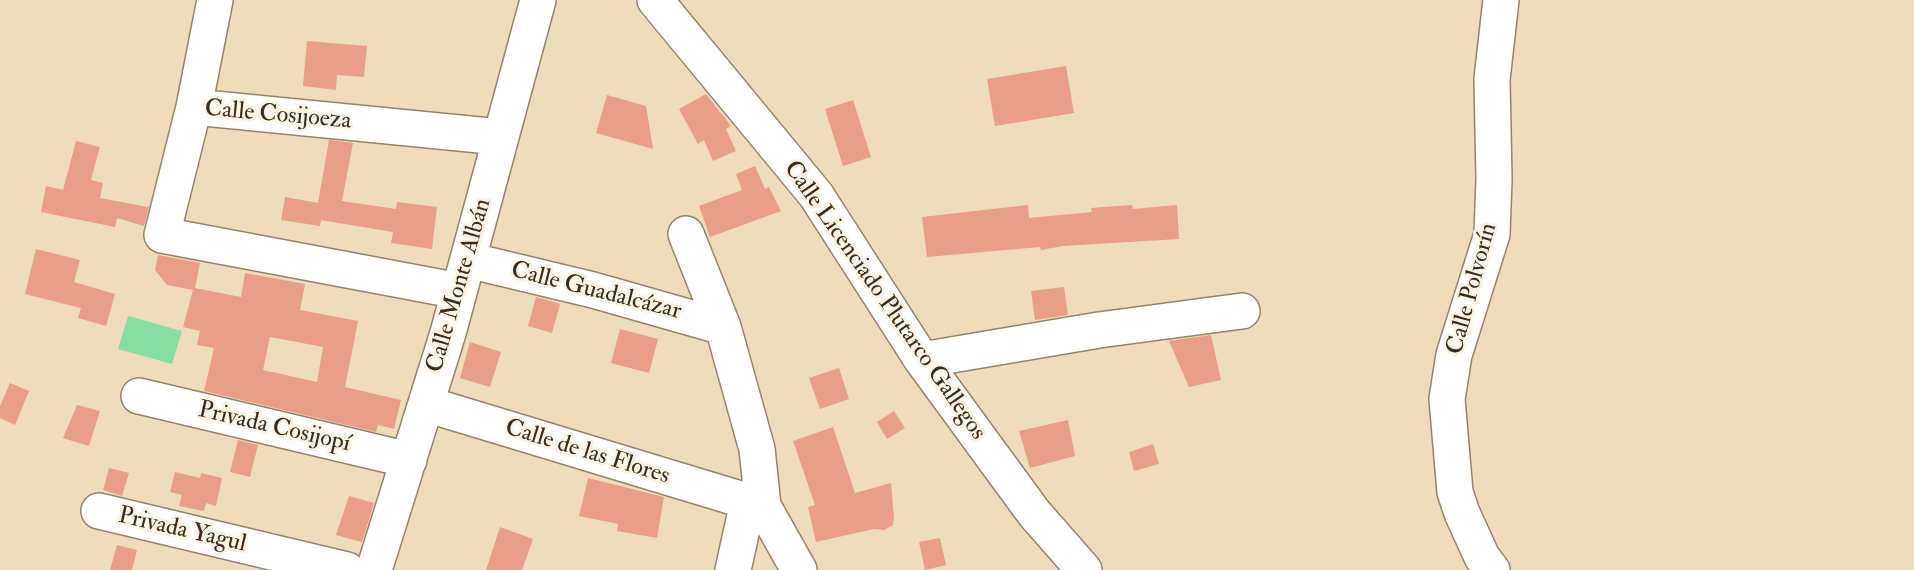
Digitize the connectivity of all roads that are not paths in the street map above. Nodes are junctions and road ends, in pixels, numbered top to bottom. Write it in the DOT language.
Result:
graph roads {
  1 [pos="215,0"];
  2 [pos="538,0"];
  3 [pos="655,0"];
  4 [pos="1501,0"];
  5 [pos="194,107"];
  6 [pos="500,137"];
  7 [pos="686,234"];
  8 [pos="464,275"];
  9 [pos="1241,311"];
  10 [pos="723,327"];
  11 [pos="922,360"];
  12 [pos="139,396"];
  13 [pos="426,404"];
  14 [pos="409,460"];
  15 [pos="755,504"];
  16 [pos="99,511"];
  17 [pos="347,570"];
  18 [pos="374,570"];
  19 [pos="733,570"];
  20 [pos="799,570"];
  21 [pos="1084,570"];
  22 [pos="1492,570"];
  1 -- 5 [label="street"];
  2 -- 6 [label="street, Calle Monte Albán"];
  3 -- 11 [label="street, Calle Licenciado Plutarco Gallegos"];
  4 -- 22 [label="street, Calle Polvorín"];
  5 -- 6 [label="street, Calle Cosijoeza"];
  5 -- 8 [label="street, Calle Cosijoeza"];
  6 -- 8 [label="street, Calle Monte Albán"];
  7 -- 10 [label="street"];
  8 -- 10 [label="street, Calle Guadalcázar"];
  8 -- 13 [label="street, Calle Monte Albán"];
  9 -- 11 [label="street"];
  10 -- 15 [label="street"];
  11 -- 21 [label="street, Calle Licenciado Plutarco Gallegos"];
  12 -- 14 [label="street, Privada Cosijopí"];
  13 -- 14 [label="street, Calle Monte Albán"];
  13 -- 15 [label="street, Calle de las Flores"];
  14 -- 18 [label="street, Calle Monte Albán"];
  15 -- 19 [label="street"];
  15 -- 20 [label="street"];
  16 -- 17 [label="street, Privada Yagul"];
}
